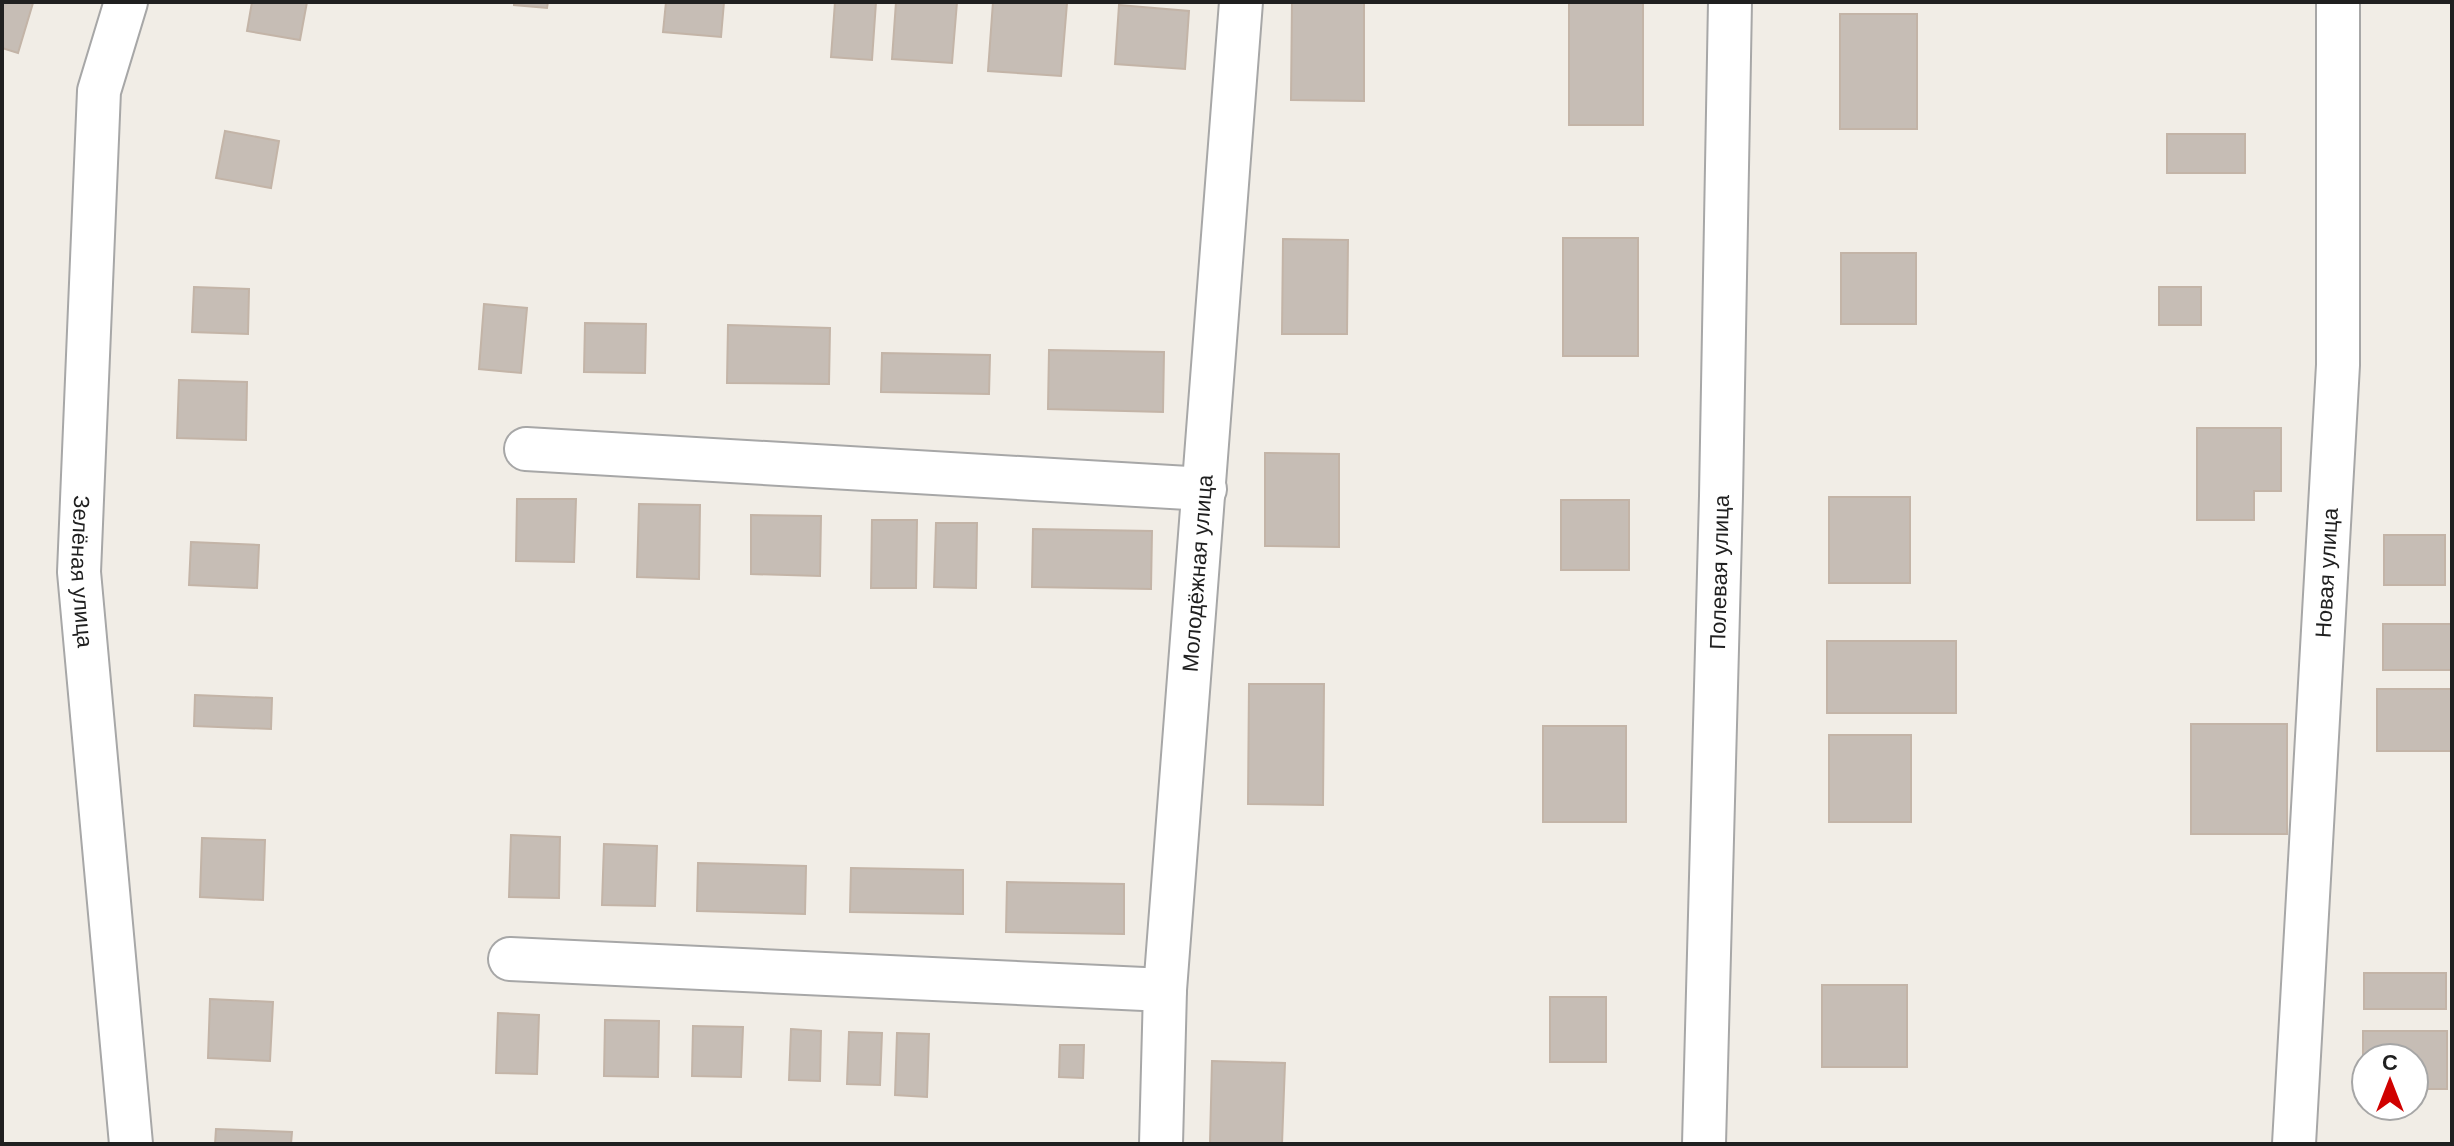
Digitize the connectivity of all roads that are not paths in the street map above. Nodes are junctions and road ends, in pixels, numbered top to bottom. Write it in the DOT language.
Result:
graph roads {
  1 [pos="126,2"];
  2 [pos="1241,2"];
  3 [pos="1730,2"];
  4 [pos="2338,2"];
  5 [pos="526,449"];
  6 [pos="1205,489"];
  7 [pos="510,959"];
  8 [pos="1165,990"];
  9 [pos="131,1144"];
  10 [pos="1161,1144"];
  11 [pos="1704,1144"];
  12 [pos="2294,1144"];
  1 -- 9 [label="street, Зелёная улица"];
  2 -- 6 [label="street, Молодёжная улица"];
  3 -- 11 [label="street, Полевая улица"];
  4 -- 12 [label="street, Новая улица"];
  5 -- 6 [label="street"];
  6 -- 8 [label="street, Молодёжная улица"];
  7 -- 8 [label="street"];
  8 -- 10 [label="street, Молодёжная улица"];
}
